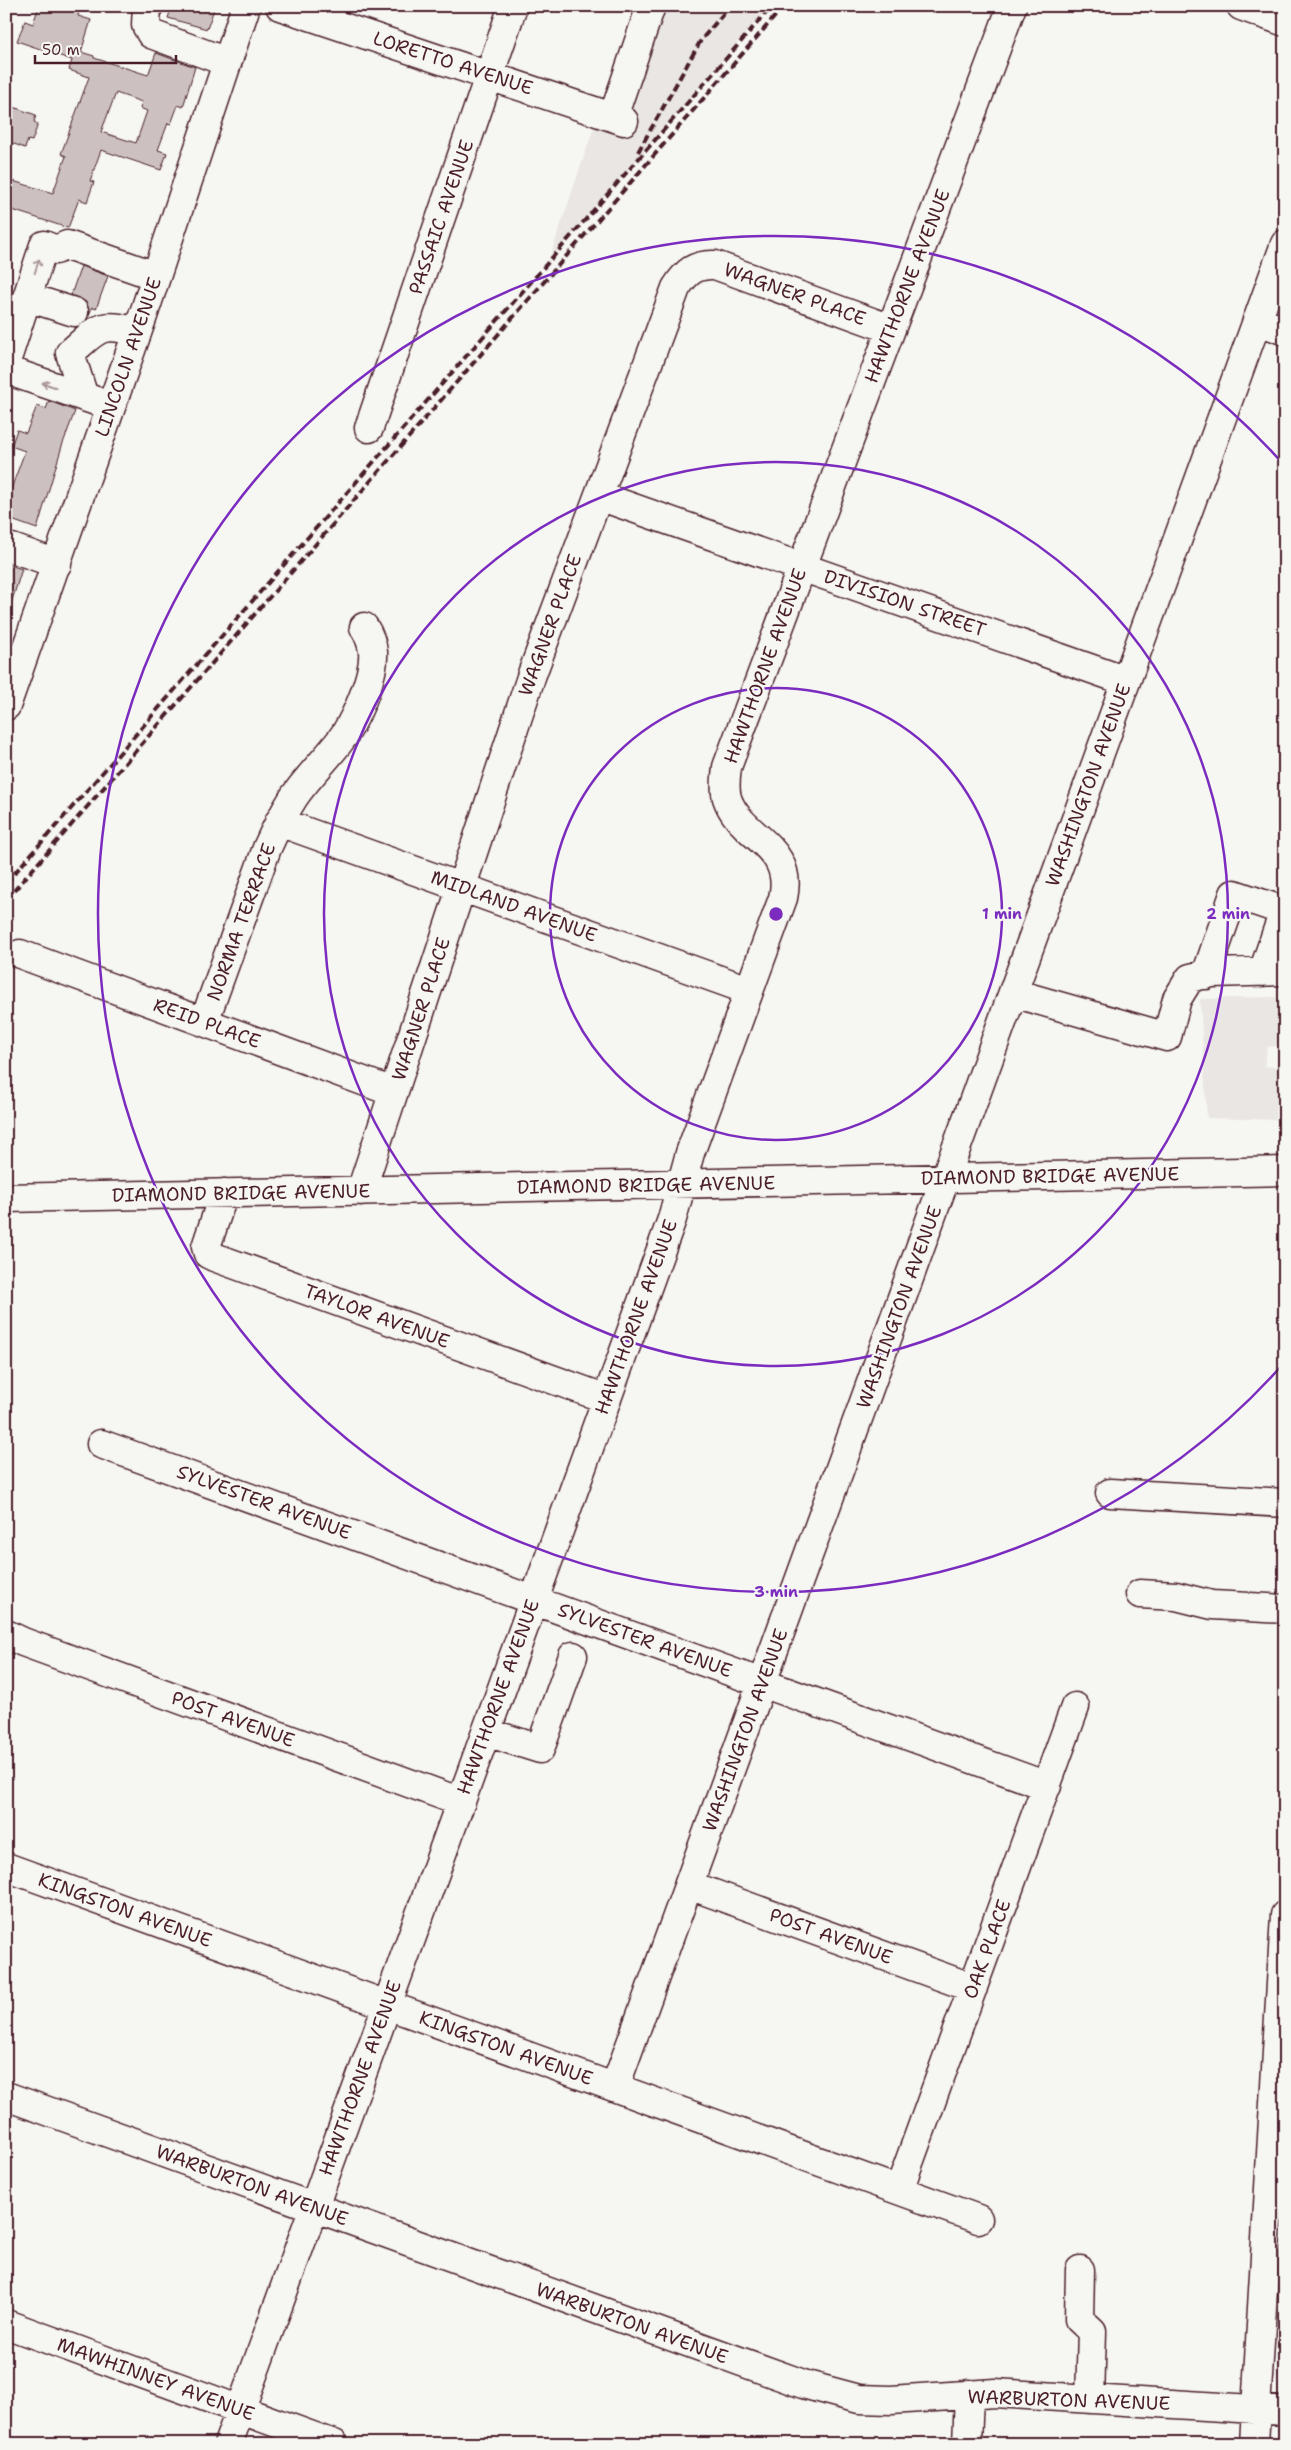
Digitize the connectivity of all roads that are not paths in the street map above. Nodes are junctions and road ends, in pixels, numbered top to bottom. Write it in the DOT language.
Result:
graph roads {
  1 [pos="147,6"];
  2 [pos="246,6"];
  3 [pos="280,6"];
  4 [pos="514,6"];
  5 [pos="651,6"];
  6 [pos="1012,6"];
  7 [pos="1242,6"];
  8 [pos="1285,22"];
  9 [pos="227,62"];
  10 [pos="490,74"];
  11 [pos="1285,244"];
  12 [pos="156,276"];
  13 [pos="27,297"];
  14 [pos="1257,320"];
  15 [pos="102,322"];
  16 [pos="891,329"];
  17 [pos="1285,331"];
  18 [pos="6,362"];
  19 [pos="6,370"];
  20 [pos="84,396"];
  21 [pos="112,406"];
  22 [pos="369,428"];
  23 [pos="599,496"];
  24 [pos="6,548"];
  25 [pos="57,564"];
  26 [pos="802,567"];
  27 [pos="364,627"];
  28 [pos="1126,681"];
  29 [pos="6,706"];
  30 [pos="279,822"];
  31 [pos="461,887"];
  32 [pos="20,954"];
  33 [pos="1274,971"];
  34 [pos="1206,975"];
  35 [pos="748,990"];
  36 [pos="1013,993"];
  37 [pos="204,1022"];
  38 [pos="393,1092"];
  39 [pos="1285,1171"];
  40 [pos="946,1178"];
  41 [pos="681,1184"];
  42 [pos="361,1191"];
  43 [pos="224,1194"];
  44 [pos="6,1198"];
  45 [pos="607,1399"];
  46 [pos="101,1444"];
  47 [pos="1110,1493"];
  48 [pos="1285,1503"];
  49 [pos="1140,1594"];
  50 [pos="534,1600"];
  51 [pos="1285,1609"];
  52 [pos="6,1634"];
  53 [pos="574,1656"];
  54 [pos="762,1683"];
  55 [pos="1075,1707"];
  56 [pos="486,1732"];
  57 [pos="1047,1786"];
  58 [pos="461,1802"];
  59 [pos="6,1867"];
  60 [pos="689,1885"];
  61 [pos="1285,1915"];
  62 [pos="973,1988"];
  63 [pos="387,2005"];
  64 [pos="616,2087"];
  65 [pos="6,2096"];
  66 [pos="899,2190"];
  67 [pos="313,2207"];
  68 [pos="978,2219"];
  69 [pos="1080,2270"];
  70 [pos="6,2324"];
  71 [pos="969,2394"];
  72 [pos="1090,2399"];
  73 [pos="1256,2409"];
  74 [pos="240,2410"];
  75 [pos="1285,2411"];
  76 [pos="228,2444"];
  77 [pos="334,2444"];
  78 [pos="967,2444"];
  79 [pos="1254,2444"];
  1 -- 9 [label="street"];
  2 -- 9 [label="street, LINCOLN AVENUE"];
  3 -- 10 [label="street, LORETTO AVENUE"];
  4 -- 10 [label="street, PASSAIC AVENUE"];
  5 -- 10 [label="street, LORETTO AVENUE"];
  6 -- 16 [label="street, HAWTHORNE AVENUE"];
  7 -- 8 [label="street"];
  9 -- 12 [label="street, LINCOLN AVENUE"];
  10 -- 22 [label="street, PASSAIC AVENUE"];
  11 -- 14 [label="street, WASHINGTON AVENUE"];
  13 -- 12 [label="street, one-way"];
  12 -- 15 [label="street, LINCOLN AVENUE"];
  13 -- 15 [label="street"];
  13 -- 18 [label="street"];
  14 -- 17 [label="street"];
  14 -- 28 [label="street, WASHINGTON AVENUE"];
  15 -- 20 [label="street"];
  15 -- 21 [label="street, LINCOLN AVENUE"];
  16 -- 23 [label="street, WAGNER PLACE"];
  16 -- 26 [label="street, HAWTHORNE AVENUE"];
  20 -- 19 [label="street, one-way"];
  20 -- 21 [label="street"];
  21 -- 25 [label="street, LINCOLN AVENUE"];
  23 -- 26 [label="street, DIVISION STREET"];
  23 -- 31 [label="street, WAGNER PLACE"];
  24 -- 25 [label="street"];
  25 -- 29 [label="street, LINCOLN AVENUE"];
  26 -- 28 [label="street, DIVISION STREET"];
  26 -- 35 [label="street, HAWTHORNE AVENUE"];
  27 -- 30 [label="street, NORMA TERRACE"];
  28 -- 36 [label="street, WASHINGTON AVENUE"];
  30 -- 31 [label="street, MIDLAND AVENUE"];
  30 -- 37 [label="street, NORMA TERRACE"];
  31 -- 35 [label="street, MIDLAND AVENUE"];
  31 -- 38 [label="street, WAGNER PLACE"];
  32 -- 37 [label="street, REID PLACE"];
  33 -- 34 [label="street"];
  33 -- 34 [label="street"];
  34 -- 36 [label="street"];
  35 -- 41 [label="street, HAWTHORNE AVENUE"];
  36 -- 40 [label="street, WASHINGTON AVENUE"];
  37 -- 38 [label="street, REID PLACE"];
  38 -- 42 [label="street, WAGNER PLACE"];
  39 -- 40 [label="street, DIAMOND BRIDGE AVENUE"];
  40 -- 41 [label="street, DIAMOND BRIDGE AVENUE"];
  40 -- 54 [label="street, WASHINGTON AVENUE"];
  41 -- 42 [label="street, DIAMOND BRIDGE AVENUE"];
  41 -- 45 [label="street, HAWTHORNE AVENUE"];
  42 -- 43 [label="street, DIAMOND BRIDGE AVENUE"];
  43 -- 44 [label="street, DIAMOND BRIDGE AVENUE"];
  43 -- 45 [label="street, TAYLOR AVENUE"];
  45 -- 50 [label="street, HAWTHORNE AVENUE"];
  46 -- 50 [label="street, SYLVESTER AVENUE"];
  47 -- 48 [label="street"];
  49 -- 51 [label="street"];
  50 -- 54 [label="street, SYLVESTER AVENUE"];
  50 -- 56 [label="street, HAWTHORNE AVENUE"];
  52 -- 58 [label="street, POST AVENUE"];
  53 -- 56 [label="street"];
  54 -- 57 [label="street, SYLVESTER AVENUE"];
  54 -- 60 [label="street, WASHINGTON AVENUE"];
  55 -- 57 [label="street, OAK PLACE"];
  56 -- 58 [label="street, HAWTHORNE AVENUE"];
  57 -- 62 [label="street, OAK PLACE"];
  58 -- 63 [label="street, HAWTHORNE AVENUE"];
  59 -- 63 [label="street, KINGSTON AVENUE"];
  60 -- 62 [label="street, POST AVENUE"];
  60 -- 64 [label="street, WASHINGTON AVENUE"];
  61 -- 73 [label="street"];
  62 -- 66 [label="street, OAK PLACE"];
  63 -- 64 [label="street, KINGSTON AVENUE"];
  63 -- 67 [label="street, HAWTHORNE AVENUE"];
  64 -- 66 [label="street, KINGSTON AVENUE"];
  65 -- 67 [label="street, WARBURTON AVENUE"];
  66 -- 68 [label="street, KINGSTON AVENUE"];
  67 -- 71 [label="street, WARBURTON AVENUE"];
  67 -- 74 [label="street, HAWTHORNE AVENUE"];
  69 -- 72 [label="street"];
  70 -- 74 [label="street, MAWHINNEY AVENUE"];
  71 -- 72 [label="street, WARBURTON AVENUE"];
  71 -- 78 [label="street"];
  72 -- 73 [label="street, WARBURTON AVENUE"];
  73 -- 75 [label="street, WARBURTON AVENUE"];
  73 -- 79 [label="street"];
  74 -- 76 [label="street, HAWTHORNE AVENUE"];
  74 -- 77 [label="street, MAWHINNEY AVENUE"];
}
